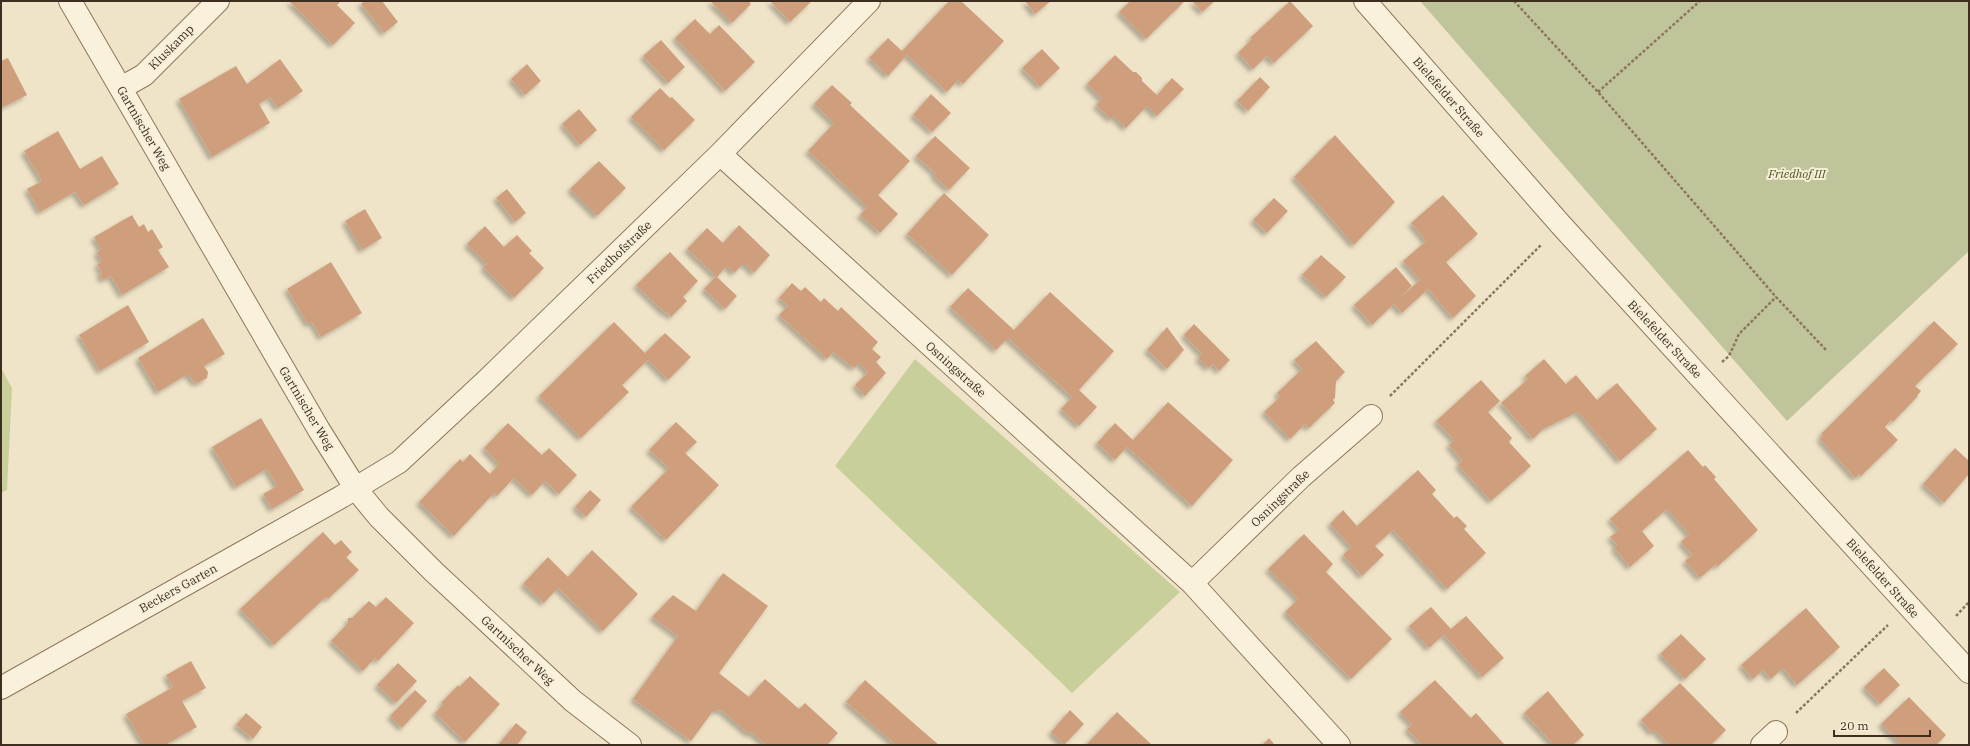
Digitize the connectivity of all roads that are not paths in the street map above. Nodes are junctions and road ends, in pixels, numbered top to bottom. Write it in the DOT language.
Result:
graph roads {
  1 [pos="70,1"];
  2 [pos="218,1"];
  3 [pos="869,1"];
  4 [pos="1365,1"];
  5 [pos="120,88"];
  6 [pos="720,154"];
  7 [pos="1371,416"];
  8 [pos="356,488"];
  9 [pos="1192,583"];
  10 [pos="1969,672"];
  11 [pos="1,688"];
  12 [pos="630,745"];
  13 [pos="1339,745"];
  1 -- 5 [label="street, Gartnischer Weg"];
  2 -- 5 [label="street, Kluskamp"];
  3 -- 6 [label="street, Friedhofstraße"];
  4 -- 10 [label="street, Bielefelder Straße"];
  5 -- 8 [label="street, Gartnischer Weg"];
  6 -- 8 [label="street, Friedhofstraße"];
  6 -- 9 [label="street, Osningstraße"];
  7 -- 9 [label="street, Osningstraße"];
  8 -- 11 [label="street, Beckers Garten"];
  8 -- 12 [label="street, Gartnischer Weg"];
  9 -- 13 [label="street, Osningstraße"];
}
